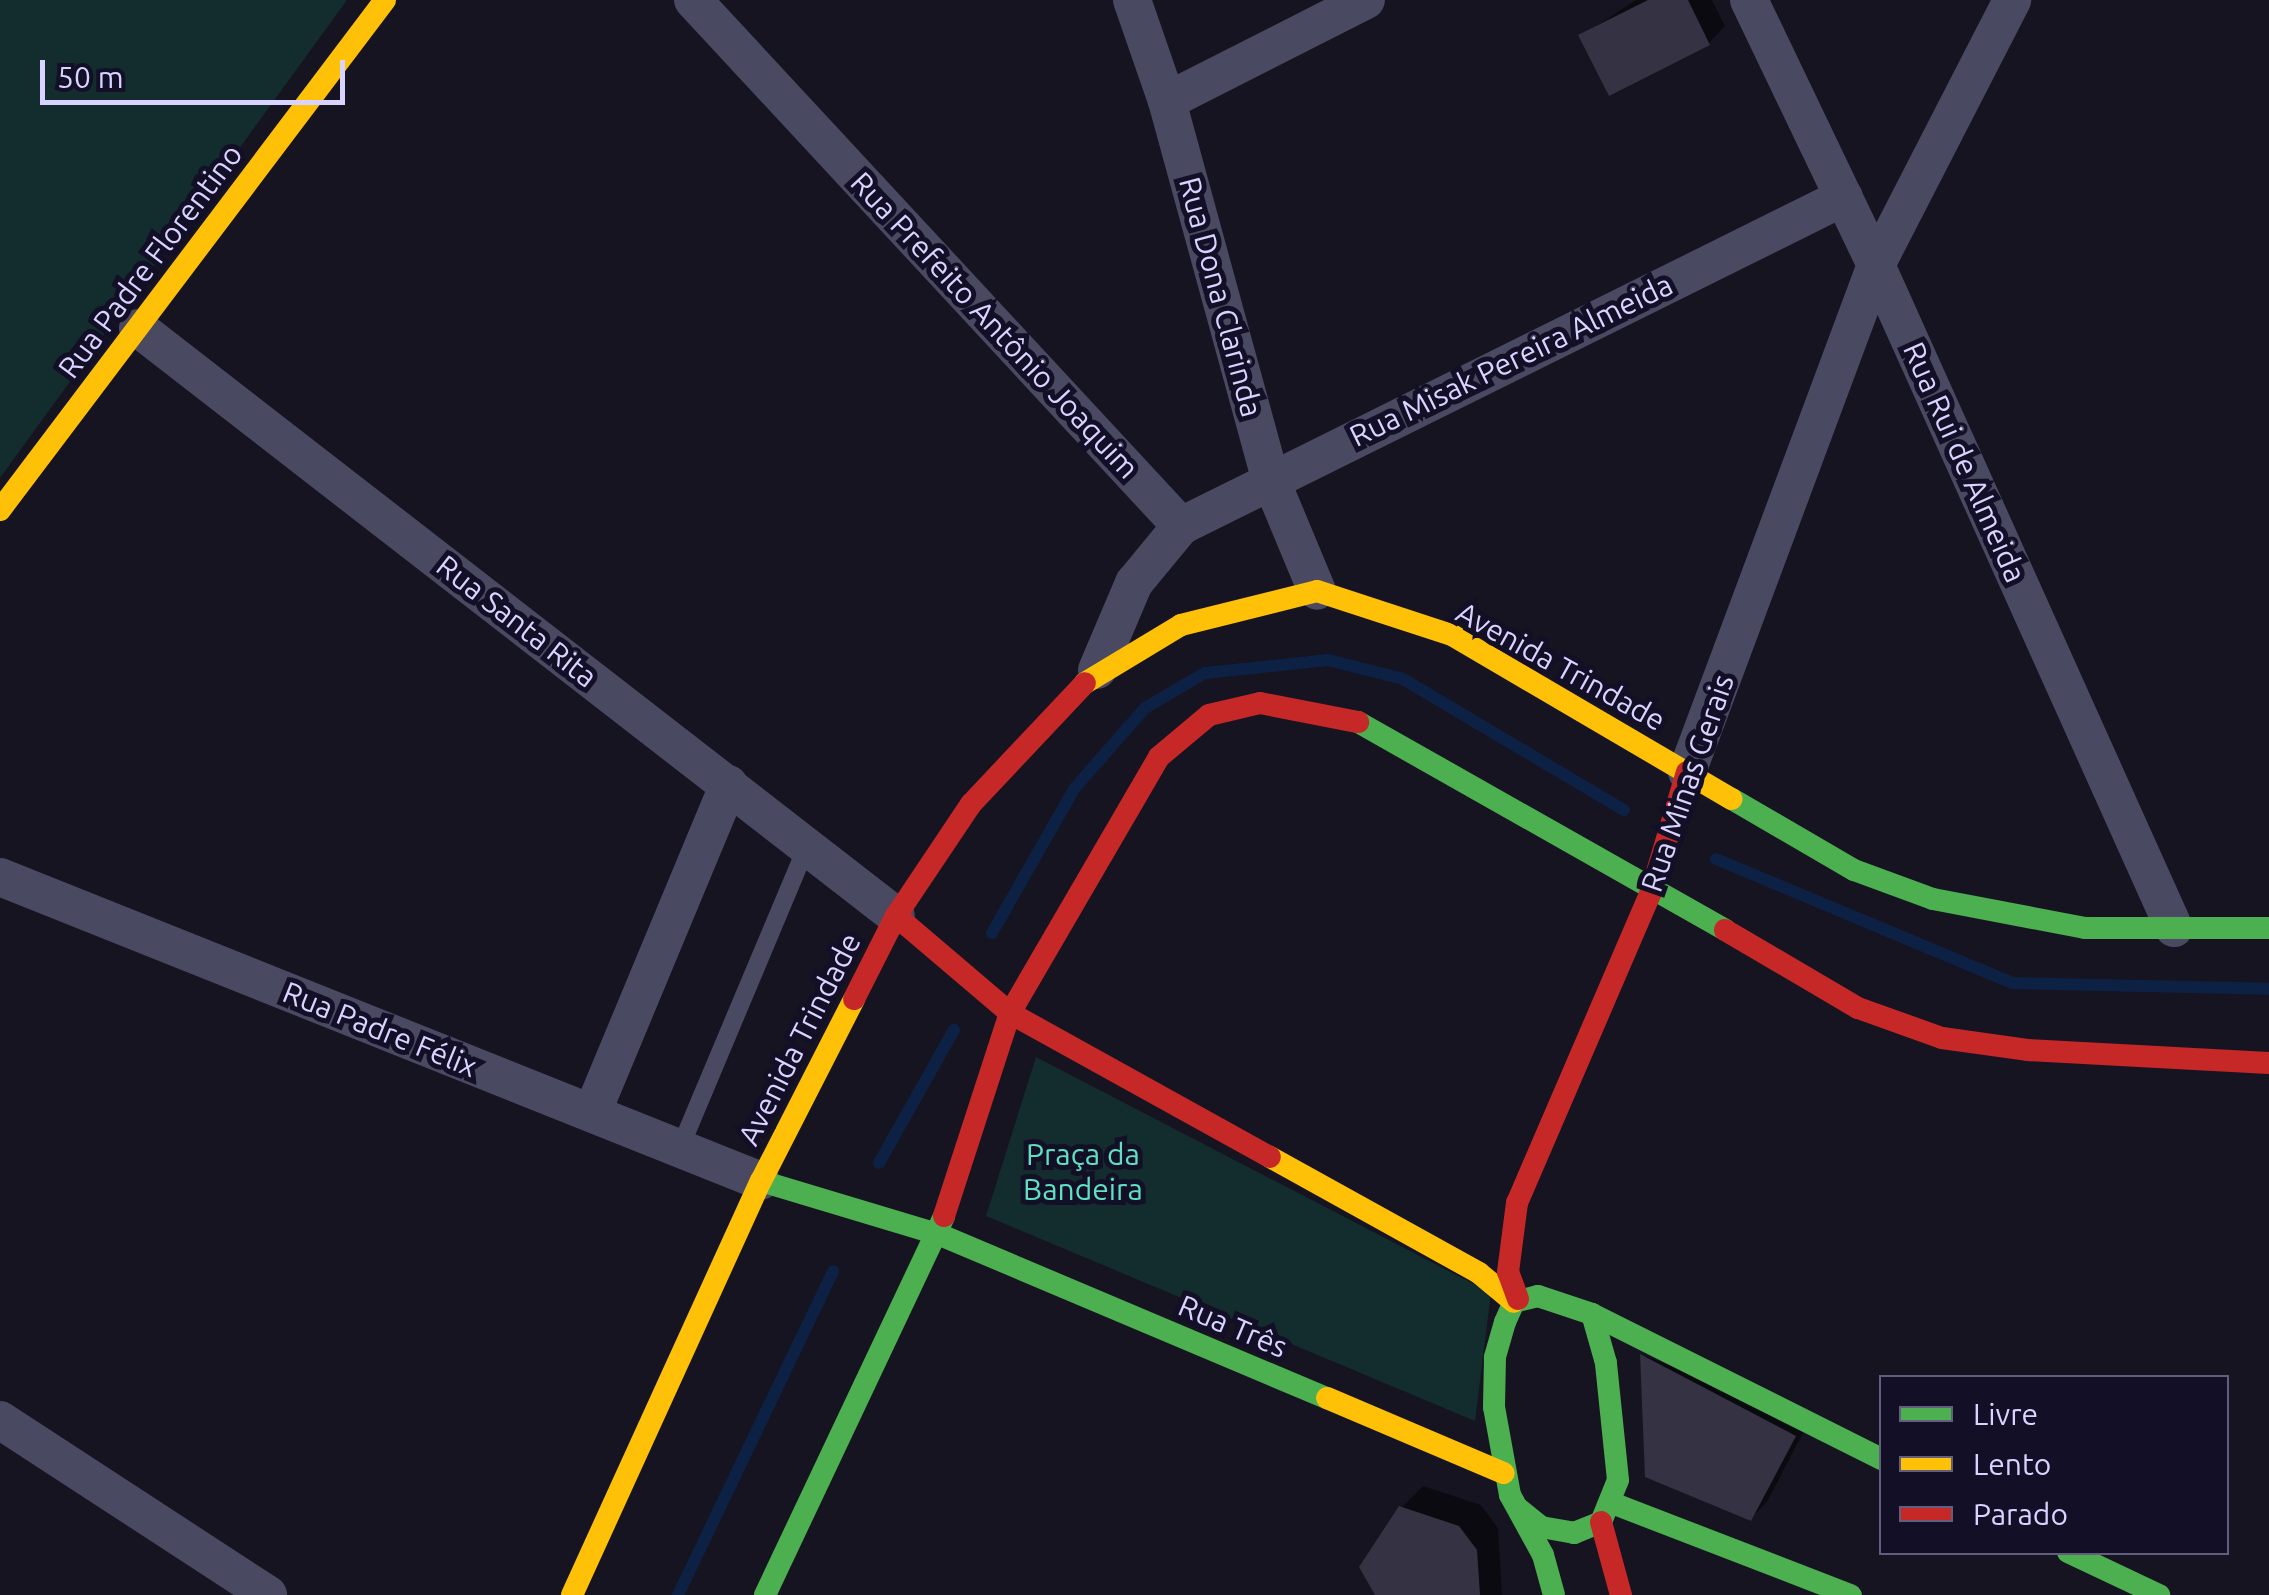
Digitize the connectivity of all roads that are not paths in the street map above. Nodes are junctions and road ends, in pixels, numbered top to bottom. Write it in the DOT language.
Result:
graph roads {
  1 [pos="385,0"];
  2 [pos="694,0"];
  3 [pos="1132,0"];
  4 [pos="1366,0"];
  5 [pos="1749,0"];
  6 [pos="2012,0"];
  7 [pos="1167,100"];
  8 [pos="1844,197"];
  9 [pos="1876,264"];
  10 [pos="138,328"];
  11 [pos="1270,478"];
  12 [pos="0,510"];
  13 [pos="1181,526"];
  14 [pos="1317,592"];
  15 [pos="1097,670"];
  16 [pos="1687,772"];
  17 [pos="729,784"];
  18 [pos="807,845"];
  19 [pos="0,877"];
  20 [pos="1652,892"];
  21 [pos="896,916"];
  22 [pos="2174,928"];
  23 [pos="2269,928"];
  24 [pos="1010,1013"];
  25 [pos="2269,1063"];
  26 [pos="592,1113"];
  27 [pos="680,1148"];
  28 [pos="761,1180"];
  29 [pos="938,1234"];
  30 [pos="1516,1300"];
  31 [pos="1592,1314"];
  32 [pos="0,1420"];
  33 [pos="1879,1458"];
  34 [pos="1504,1474"];
  35 [pos="1520,1509"];
  36 [pos="1606,1512"];
  37 [pos="2074,1555"];
  38 [pos="268,1595"];
  39 [pos="572,1595"];
  40 [pos="765,1595"];
  41 [pos="1554,1595"];
  42 [pos="1621,1595"];
  43 [pos="1850,1595"];
  44 [pos="2159,1595"];
  1 -- 10 [label="main road, Rua Padre Florentino"];
  2 -- 13 [label="street, Rua Prefeito Antônio Joaquim"];
  3 -- 7 [label="street, Rua Dona Clarinda"];
  4 -- 7 [label="street"];
  5 -- 8 [label="street, Rua Rui de Almeida"];
  6 -- 9 [label="street, Rua Minas Gerais"];
  7 -- 11 [label="street, Rua Dona Clarinda"];
  8 -- 9 [label="street, Rua Rui de Almeida"];
  8 -- 11 [label="street, Rua Misak Pereira Almeida"];
  9 -- 16 [label="street, Rua Minas Gerais"];
  9 -- 22 [label="street, Rua Rui de Almeida"];
  10 -- 12 [label="main road, Rua Padre Florentino"];
  10 -- 17 [label="street, Rua Santa Rita"];
  11 -- 13 [label="street, Rua Misak Pereira Almeida"];
  11 -- 14 [label="street, Rua Dona Clarinda"];
  13 -- 15 [label="street"];
  14 -- 15 [label="main road, Avenida Trindade"];
  14 -- 16 [label="main road, Avenida Trindade"];
  15 -- 21 [label="main road, Avenida Trindade"];
  16 -- 20 [label="main road, Rua Minas Gerais"];
  16 -- 22 [label="main road, Avenida Trindade"];
  17 -- 18 [label="street, Rua Santa Rita"];
  17 -- 26 [label="street"];
  18 -- 21 [label="street, Rua Santa Rita"];
  18 -- 27 [label="lane"];
  19 -- 26 [label="street, Rua Padre Félix"];
  20 -- 24 [label="main road"];
  20 -- 25 [label="main road"];
  20 -- 30 [label="main road, Rua Minas Gerais"];
  21 -- 24 [label="main road"];
  21 -- 28 [label="main road, Avenida Trindade"];
  22 -- 23 [label="main road, Avenida Trindade"];
  24 -- 29 [label="main road"];
  24 -- 30 [label="main road"];
  26 -- 27 [label="street, Rua Padre Félix"];
  27 -- 28 [label="street, Rua Padre Félix"];
  28 -- 29 [label="main road, Rua Três"];
  28 -- 39 [label="main road, Avenida Trindade"];
  29 -- 34 [label="main road, Rua Três"];
  29 -- 40 [label="main road"];
  30 -- 31 [label="main road"];
  30 -- 34 [label="main road"];
  31 -- 33 [label="main road"];
  31 -- 36 [label="main road"];
  32 -- 38 [label="street"];
  34 -- 35 [label="main road"];
  35 -- 36 [label="main road"];
  35 -- 41 [label="main road"];
  36 -- 42 [label="main road"];
  36 -- 43 [label="main road"];
  37 -- 44 [label="main road"];
}
